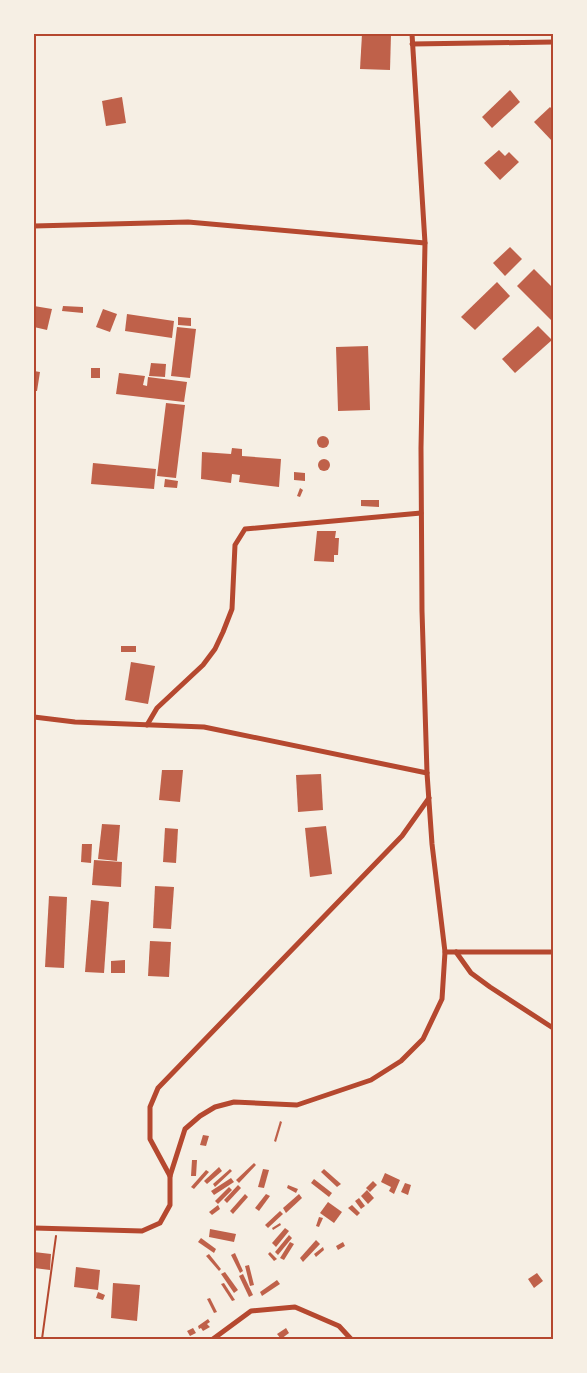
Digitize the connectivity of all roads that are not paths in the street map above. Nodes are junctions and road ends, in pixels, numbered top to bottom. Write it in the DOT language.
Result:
graph roads {
  1 [pos="412,34"];
  2 [pos="553,42"];
  3 [pos="412,44"];
  4 [pos="34,226"];
  5 [pos="425,243"];
  6 [pos="421,513"];
  7 [pos="34,716"];
  8 [pos="147,725"];
  9 [pos="427,773"];
  10 [pos="429,798"];
  11 [pos="445,952"];
  12 [pos="456,952"];
  13 [pos="553,952"];
  14 [pos="553,1028"];
  15 [pos="170,1176"];
  16 [pos="34,1228"];
  17 [pos="214,1339"];
  18 [pos="352,1339"];
  1 -- 3 [label="street"];
  2 -- 3 [label="street"];
  3 -- 5 [label="street"];
  4 -- 5 [label="street"];
  5 -- 6 [label="street"];
  6 -- 8 [label="street"];
  6 -- 9 [label="street"];
  7 -- 8 [label="street"];
  8 -- 9 [label="street"];
  9 -- 10 [label="street"];
  10 -- 11 [label="street"];
  10 -- 15 [label="street"];
  11 -- 12 [label="street"];
  11 -- 15 [label="street"];
  12 -- 13 [label="street"];
  12 -- 14 [label="street"];
  15 -- 16 [label="street"];
  17 -- 18 [label="street"];
}
